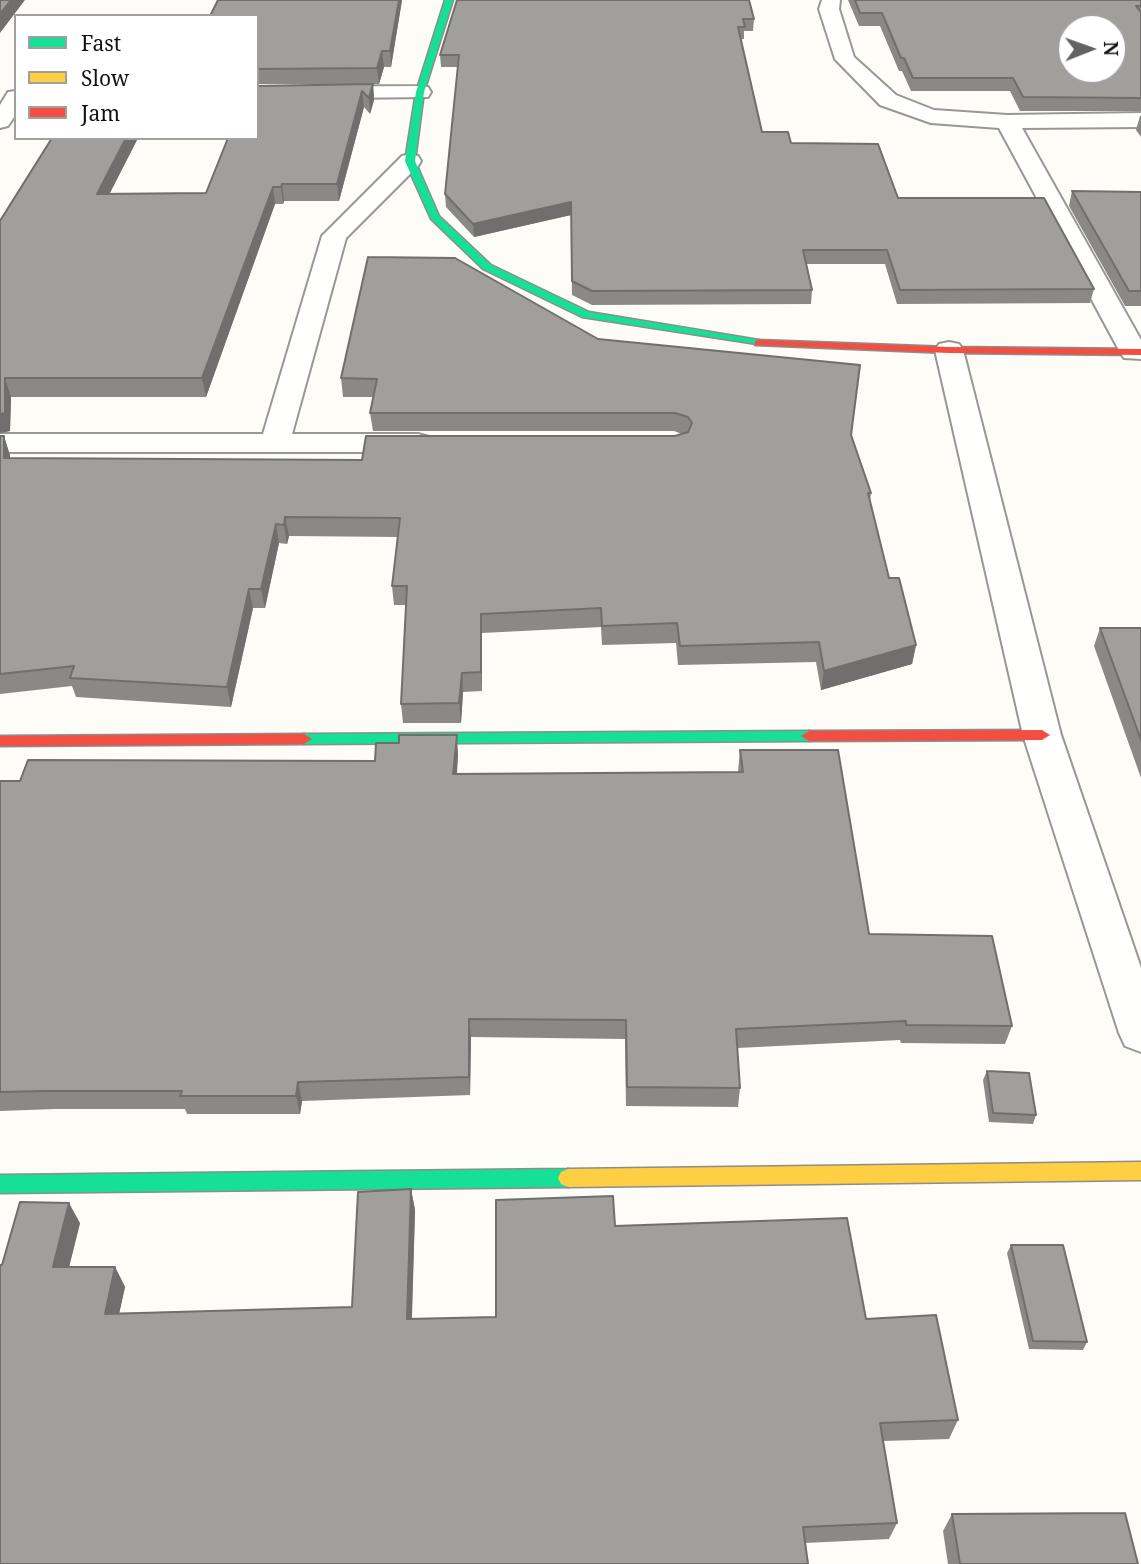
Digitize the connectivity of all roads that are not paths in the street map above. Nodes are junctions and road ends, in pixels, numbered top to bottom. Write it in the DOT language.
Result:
graph roads {
  1 [pos="449,0"];
  2 [pos="831,0"];
  3 [pos="420,92"];
  4 [pos="259,93"];
  5 [pos="14,99"];
  6 [pos="1141,120"];
  7 [pos="0,121"];
  8 [pos="1007,121"];
  9 [pos="410,161"];
  10 [pos="949,350"];
  11 [pos="1138,352"];
  12 [pos="0,443"];
  13 [pos="275,443"];
  14 [pos="440,443"];
  15 [pos="1042,735"];
  16 [pos="0,741"];
  17 [pos="1141,1033"];
  18 [pos="1141,1171"];
  19 [pos="0,1184"];
  1 -- 3 [label="street"];
  2 -- 8 [label="street"];
  3 -- 4 [label="street"];
  3 -- 9 [label="street"];
  5 -- 7 [label="street"];
  6 -- 8 [label="street"];
  8 -- 11 [label="street"];
  9 -- 10 [label="street"];
  9 -- 13 [label="street"];
  10 -- 11 [label="street"];
  10 -- 15 [label="street"];
  12 -- 13 [label="street"];
  13 -- 14 [label="street"];
  15 -- 16 [label="street"];
  15 -- 17 [label="street"];
  18 -- 19 [label="street"];
}
